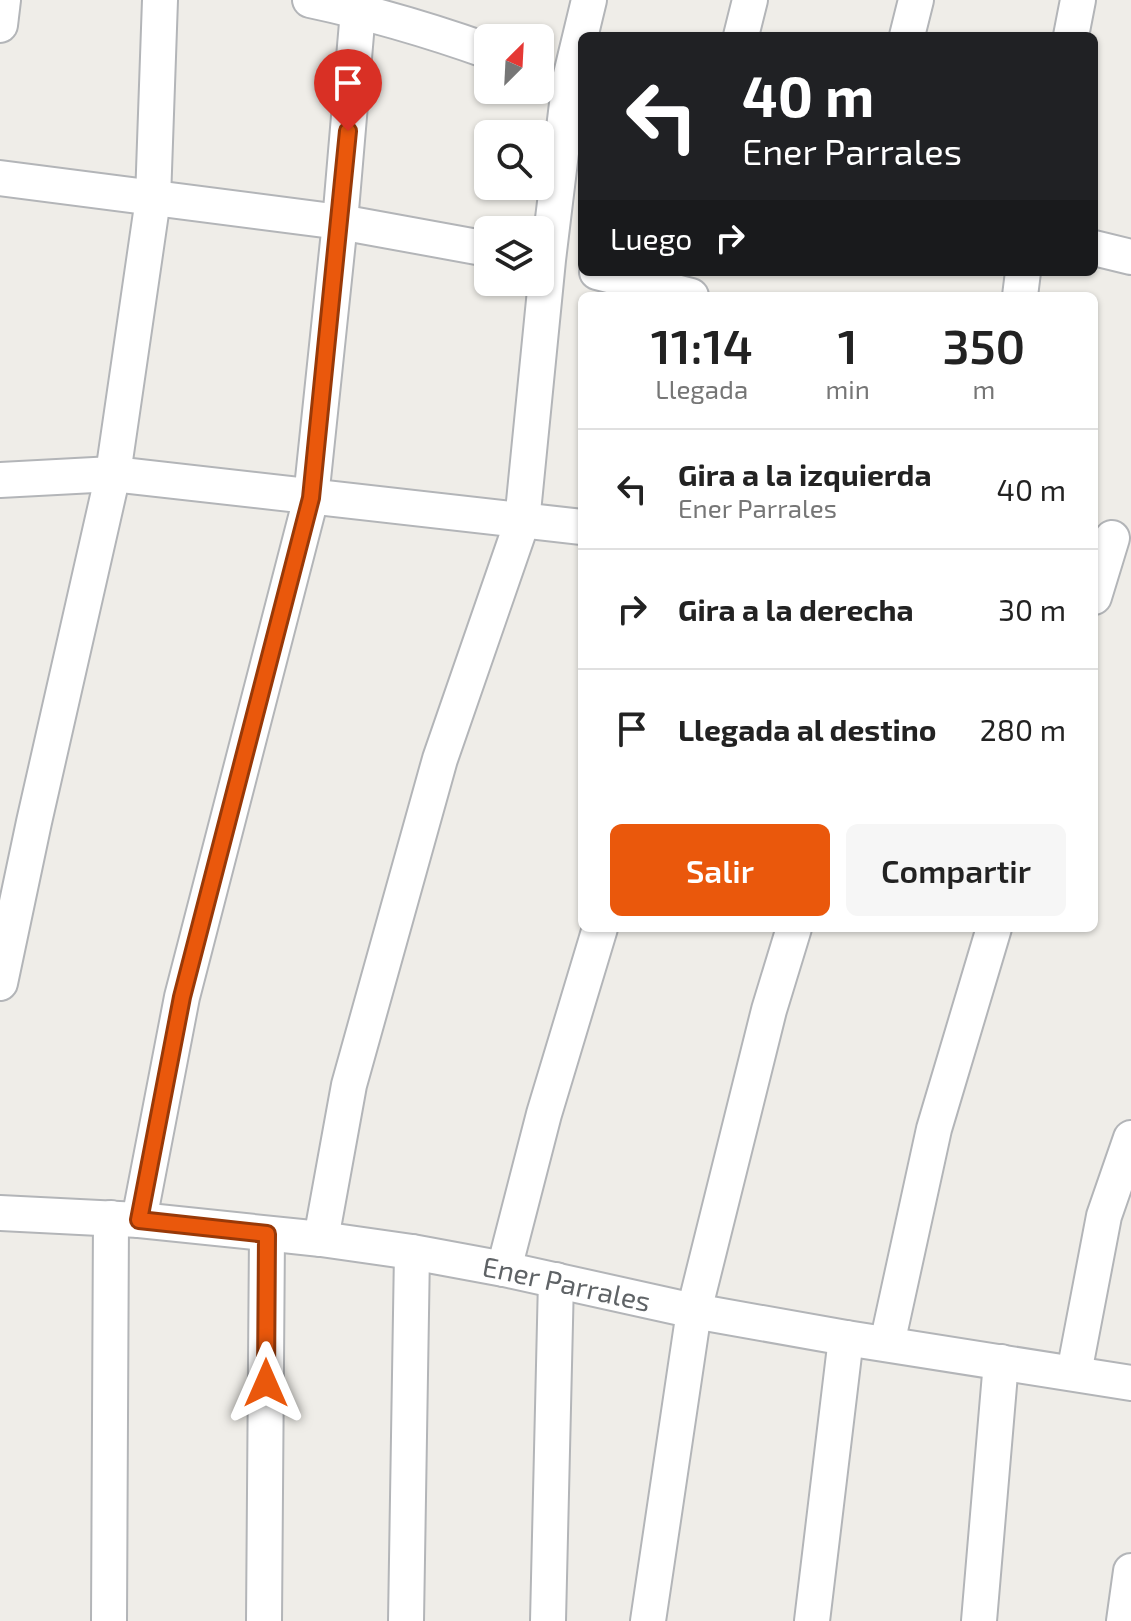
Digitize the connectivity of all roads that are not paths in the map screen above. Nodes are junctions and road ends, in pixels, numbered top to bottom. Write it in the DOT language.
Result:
graph roads {
  1 [pos="3,0"];
  2 [pos="160,0"];
  3 [pos="310,0"];
  4 [pos="589,0"];
  5 [pos="750,0"];
  6 [pos="916,0"];
  7 [pos="1078,0"];
  8 [pos="358,11"];
  9 [pos="434,15"];
  10 [pos="0,25"];
  11 [pos="579,32"];
  12 [pos="742,32"];
  13 [pos="908,32"];
  14 [pos="1072,32"];
  15 [pos="578,34"];
  16 [pos="474,42"];
  17 [pos="564,77"];
  18 [pos="0,178"];
  19 [pos="153,199"];
  20 [pos="549,216"];
  21 [pos="340,222"];
  22 [pos="474,246"];
  23 [pos="1098,249"];
  24 [pos="1131,257"];
  25 [pos="554,261"];
  26 [pos="578,267"];
  27 [pos="613,276"];
  28 [pos="675,292"];
  29 [pos="541,296"];
  30 [pos="113,474"];
  31 [pos="0,480"];
  32 [pos="311,498"];
  33 [pos="522,522"];
  34 [pos="578,527"];
  35 [pos="1112,538"];
  36 [pos="1098,584"];
  37 [pos="599,932"];
  38 [pos="793,932"];
  39 [pos="993,932"];
  40 [pos="0,983"];
  41 [pos="1131,1138"];
  42 [pos="0,1213"];
  43 [pos="125,1219"];
  44 [pos="267,1234"];
  45 [pos="321,1239"];
  46 [pos="412,1252"];
  47 [pos="504,1269"];
  48 [pos="556,1280"];
  49 [pos="694,1311"];
  50 [pos="846,1338"];
  51 [pos="887,1344"];
  52 [pos="1001,1362"];
  53 [pos="1074,1373"];
  54 [pos="1131,1383"];
  55 [pos="1131,1571"];
  56 [pos="109,1621"];
  57 [pos="264,1621"];
  58 [pos="406,1621"];
  59 [pos="548,1621"];
  60 [pos="648,1621"];
  61 [pos="812,1621"];
  62 [pos="979,1621"];
  63 [pos="1124,1621"];
  1 -- 10 [label="street"];
  2 -- 19 [label="street"];
  3 -- 8 [label="street"];
  4 -- 11 [label="street"];
  5 -- 12 [label="street"];
  6 -- 13 [label="street"];
  7 -- 14 [label="street"];
  8 -- 9 [label="street"];
  8 -- 21 [label="street"];
  9 -- 16 [label="street"];
  15 -- 17 [label="street"];
  17 -- 20 [label="street"];
  18 -- 19 [label="street"];
  19 -- 21 [label="street"];
  19 -- 30 [label="street"];
  21 -- 22 [label="street"];
  21 -- 32 [label="street"];
  23 -- 24 [label="street"];
  25 -- 26 [label="street"];
  27 -- 28 [label="street"];
  29 -- 33 [label="street"];
  30 -- 31 [label="street"];
  30 -- 32 [label="street"];
  30 -- 40 [label="street"];
  32 -- 33 [label="street"];
  32 -- 43 [label="street"];
  33 -- 34 [label="street"];
  33 -- 45 [label="street"];
  35 -- 36 [label="street"];
  37 -- 47 [label="street"];
  38 -- 49 [label="street"];
  39 -- 51 [label="street"];
  41 -- 53 [label="street"];
  42 -- 43 [label="street, Ener Parrales"];
  43 -- 44 [label="street, Ener Parrales"];
  43 -- 56 [label="street"];
  44 -- 45 [label="street, Ener Parrales"];
  44 -- 57 [label="street"];
  45 -- 46 [label="street, Ener Parrales"];
  46 -- 47 [label="street, Ener Parrales"];
  46 -- 58 [label="street"];
  47 -- 48 [label="street, Ener Parrales"];
  48 -- 49 [label="street, Ener Parrales"];
  48 -- 59 [label="street"];
  49 -- 50 [label="street, Ener Parrales"];
  49 -- 60 [label="street"];
  50 -- 51 [label="street, Ener Parrales"];
  50 -- 61 [label="street"];
  51 -- 52 [label="street, Ener Parrales"];
  52 -- 53 [label="street, Ener Parrales"];
  52 -- 62 [label="street"];
  53 -- 54 [label="street, Ener Parrales"];
  55 -- 63 [label="street"];
}
